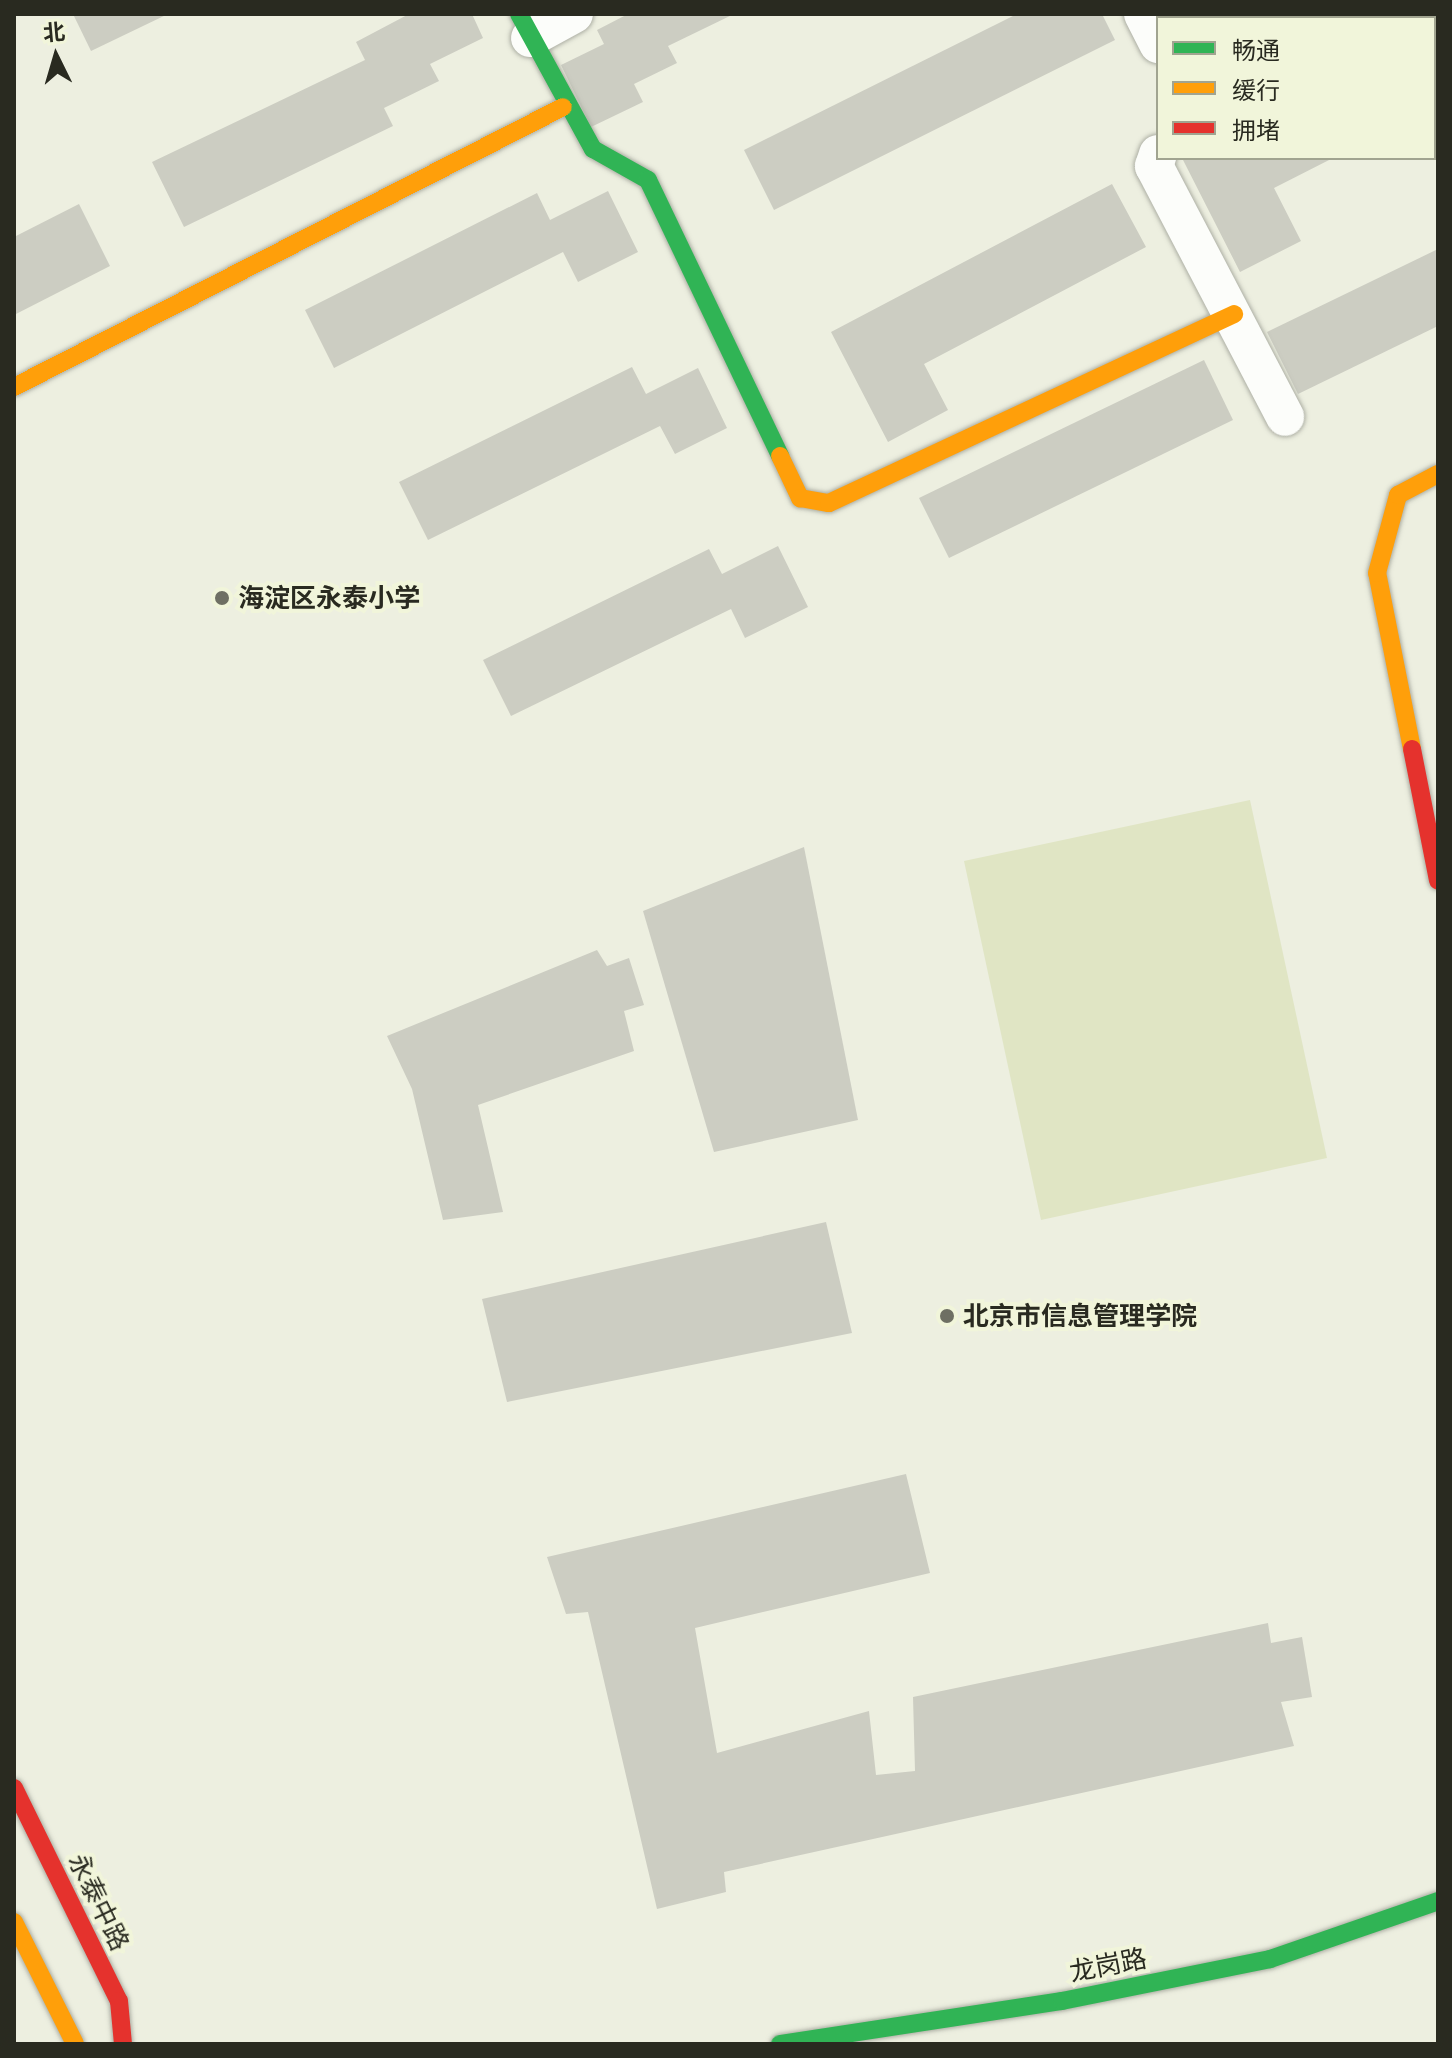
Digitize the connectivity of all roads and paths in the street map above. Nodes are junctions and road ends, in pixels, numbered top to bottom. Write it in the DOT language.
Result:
graph roads {
  1 [pos="574,14"];
  2 [pos="1143,14"];
  3 [pos="524,26"];
  4 [pos="1156,40"];
  5 [pos="563,107"];
  6 [pos="1156,160"];
  7 [pos="1234,314"];
  8 [pos="14,387"];
  9 [pos="1285,417"];
  10 [pos="1438,474"];
  11 [pos="1438,880"];
  12 [pos="14,1788"];
  13 [pos="1438,1901"];
  14 [pos="14,1922"];
  15 [pos="75,2044"];
  16 [pos="123,2044"];
  17 [pos="780,2044"];
  1 -- 3 [label="street"];
  2 -- 4 [label="street"];
  3 -- 5 [label="street"];
  5 -- 7 [label="street"];
  5 -- 8 [label="street"];
  6 -- 7 [label="street"];
  7 -- 9 [label="street"];
  10 -- 11 [label="street"];
  12 -- 16 [label="street, 永泰中路"];
  13 -- 17 [label="street, 龙岗路"];
  14 -- 15 [label="street"];
}
